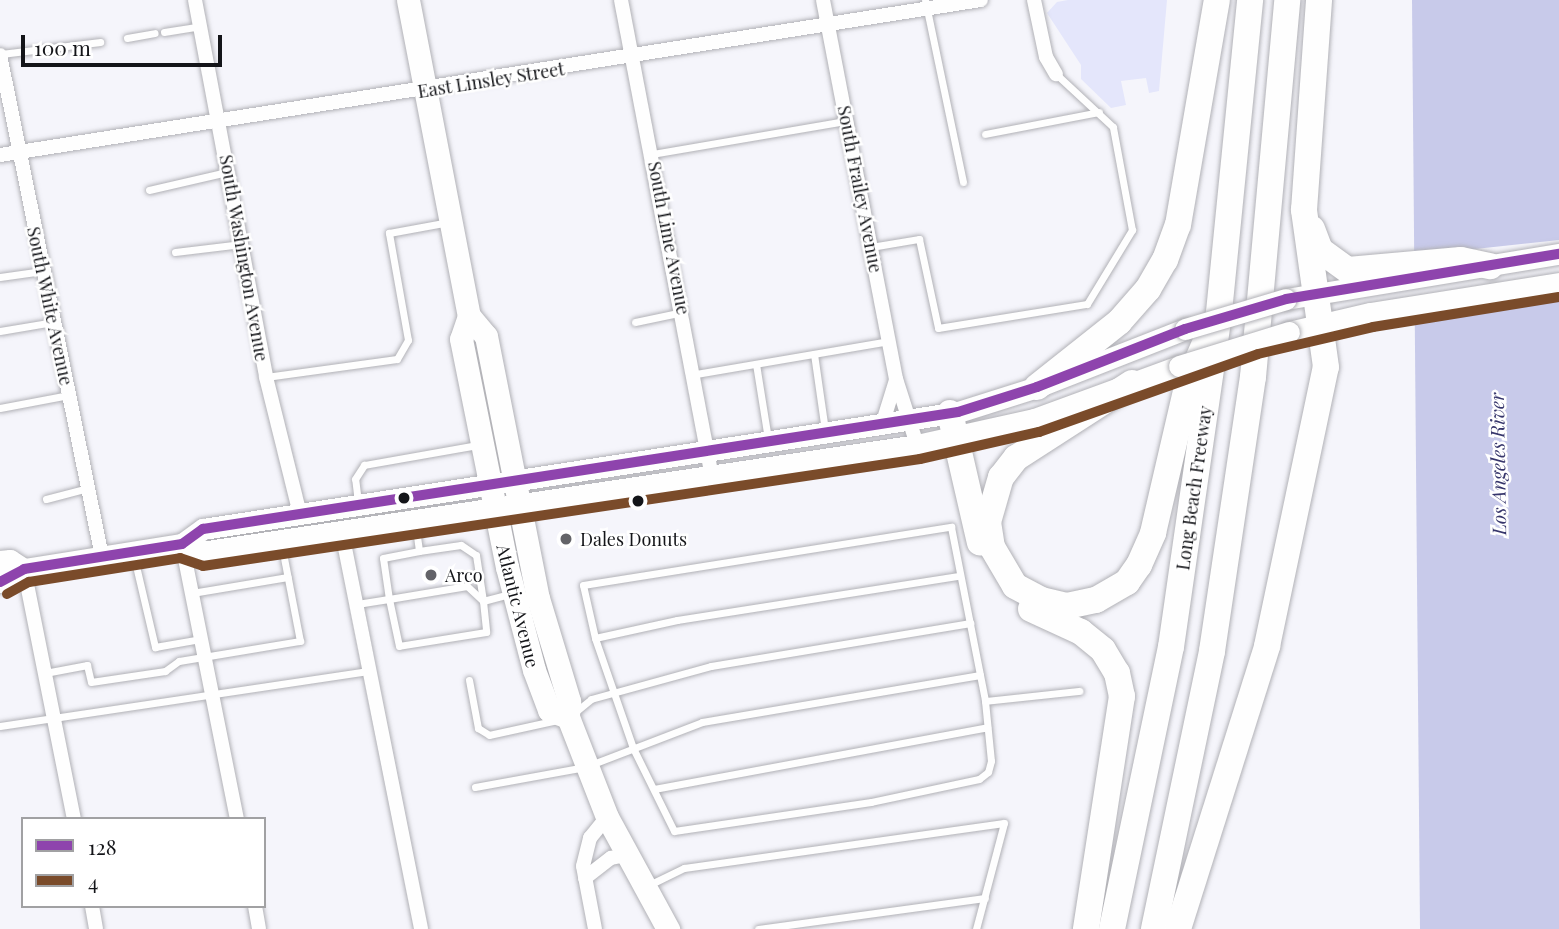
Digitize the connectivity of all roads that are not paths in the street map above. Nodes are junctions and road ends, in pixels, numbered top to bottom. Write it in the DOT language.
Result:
graph roads {
  1 [pos="195,0"];
  2 [pos="408,0"];
  3 [pos="621,0"];
  4 [pos="822,0"];
  5 [pos="981,0"];
  6 [pos="1034,0"];
  7 [pos="1217,0"];
  8 [pos="1250,0"];
  9 [pos="1287,0"];
  10 [pos="1319,0"];
  11 [pos="926,4"];
  12 [pos="828,25"];
  13 [pos="200,26"];
  14 [pos="164,32"];
  15 [pos="155,33"];
  16 [pos="127,37"];
  17 [pos="100,42"];
  18 [pos="0,55"];
  19 [pos="632,57"];
  20 [pos="1056,74"];
  21 [pos="427,91"];
  22 [pos="1099,112"];
  23 [pos="219,121"];
  24 [pos="846,121"];
  25 [pos="985,134"];
  26 [pos="19,152"];
  27 [pos="652,154"];
  28 [pos="0,155"];
  29 [pos="229,171"];
  30 [pos="963,182"];
  31 [pos="149,190"];
  32 [pos="1304,210"];
  33 [pos="453,221"];
  34 [pos="242,244"];
  35 [pos="871,247"];
  36 [pos="175,252"];
  37 [pos="1559,254"];
  38 [pos="1490,266"];
  39 [pos="43,271"];
  40 [pos="0,277"];
  41 [pos="1370,278"];
  42 [pos="1559,283"];
  43 [pos="1317,294"];
  44 [pos="684,312"];
  45 [pos="1219,312"];
  46 [pos="469,316"];
  47 [pos="635,321"];
  48 [pos="54,323"];
  49 [pos="1324,324"];
  50 [pos="0,331"];
  51 [pos="890,341"];
  52 [pos="814,355"];
  53 [pos="756,364"];
  54 [pos="696,374"];
  55 [pos="266,377"];
  56 [pos="896,379"];
  57 [pos="1132,383"];
  58 [pos="1037,387"];
  59 [pos="69,395"];
  60 [pos="0,408"];
  61 [pos="909,420"];
  62 [pos="882,425"];
  63 [pos="953,425"];
  64 [pos="826,434"];
  65 [pos="483,444"];
  66 [pos="917,444"];
  67 [pos="769,445"];
  68 [pos="708,454"];
  69 [pos="712,477"];
  70 [pos="517,483"];
  71 [pos="492,487"];
  72 [pos="88,488"];
  73 [pos="46,499"];
  74 [pos="358,506"];
  75 [pos="521,506"];
  76 [pos="496,510"];
  77 [pos="300,514"];
  78 [pos="415,522"];
  79 [pos="342,533"];
  80 [pos="281,541"];
  81 [pos="182,544"];
  82 [pos="419,551"];
  83 [pos="133,552"];
  84 [pos="102,557"];
  85 [pos="0,561"];
  86 [pos="24,569"];
  87 [pos="959,576"];
  88 [pos="288,577"];
  89 [pos="0,582"];
  90 [pos="192,593"];
  91 [pos="513,593"];
  92 [pos="389,598"];
  93 [pos="482,601"];
  94 [pos="357,604"];
  95 [pos="970,623"];
  96 [pos="595,638"];
  97 [pos="201,639"];
  98 [pos="205,657"];
  99 [pos="370,671"];
  100 [pos="45,673"];
  101 [pos="980,675"];
  102 [pos="469,680"];
  103 [pos="1079,691"];
  104 [pos="614,693"];
  105 [pos="213,697"];
  106 [pos="985,701"];
  107 [pos="568,717"];
  108 [pos="54,718"];
  109 [pos="0,726"];
  110 [pos="987,727"];
  111 [pos="633,748"];
  112 [pos="585,767"];
  113 [pos="475,787"];
  114 [pos="654,789"];
  115 [pos="74,817"];
  116 [pos="237,817"];
  117 [pos="607,817"];
  118 [pos="625,855"];
  119 [pos="585,878"];
  120 [pos="642,889"];
  121 [pos="985,898"];
  122 [pos="92,908"];
  123 [pos="255,908"];
  124 [pos="96,929"];
  125 [pos="259,929"];
  126 [pos="421,929"];
  127 [pos="595,929"];
  128 [pos="668,929"];
  129 [pos="758,929"];
  130 [pos="976,929"];
  131 [pos="1086,929"];
  132 [pos="1112,929"];
  133 [pos="1154,929"];
  134 [pos="1178,929"];
  1 -- 13 [label="street, South Washington Avenue"];
  2 -- 21 [label="main road, Atlantic Avenue"];
  3 -- 19 [label="street, South Lime Avenue"];
  4 -- 12 [label="street, South Frailey Avenue"];
  5 -- 11 [label="street, East Linsley Street"];
  6 -- 20 [label="street"];
  7 -- 58 [label="highway"];
  8 -- 45 [label="highway, Long Beach Freeway"];
  9 -- 133 [label="highway"];
  10 -- 32 [label="highway"];
  11 -- 12 [label="street, East Linsley Street"];
  11 -- 30 [label="lane"];
  12 -- 19 [label="street, East Linsley Street"];
  12 -- 24 [label="street, South Frailey Avenue"];
  13 -- 14 [label="lane"];
  13 -- 23 [label="street, South Washington Avenue"];
  15 -- 16 [label="lane"];
  17 -- 18 [label="lane"];
  18 -- 26 [label="street, South White Avenue"];
  19 -- 21 [label="street, East Linsley Street"];
  19 -- 27 [label="street, South Lime Avenue"];
  20 -- 22 [label="lane"];
  21 -- 23 [label="street, East Linsley Street"];
  21 -- 33 [label="main road, Atlantic Avenue"];
  22 -- 25 [label="lane"];
  22 -- 35 [label="lane"];
  23 -- 26 [label="street, East Linsley Street"];
  23 -- 29 [label="street, South Washington Avenue"];
  24 -- 27 [label="lane"];
  24 -- 35 [label="street, South Frailey Avenue"];
  26 -- 28 [label="street, East Linsley Street"];
  26 -- 39 [label="street, South White Avenue"];
  27 -- 44 [label="street, South Lime Avenue"];
  29 -- 31 [label="lane"];
  29 -- 34 [label="street, South Washington Avenue"];
  32 -- 41 [label="highway"];
  32 -- 43 [label="highway"];
  33 -- 46 [label="main road, Atlantic Avenue"];
  33 -- 55 [label="lane"];
  34 -- 36 [label="lane"];
  34 -- 55 [label="street, South Washington Avenue"];
  35 -- 51 [label="street, South Frailey Avenue"];
  37 -- 38 [label="main road"];
  38 -- 41 [label="highway"];
  39 -- 40 [label="lane"];
  39 -- 48 [label="street, South White Avenue"];
  41 -- 43 [label="main road"];
  42 -- 49 [label="main road"];
  43 -- 49 [label="highway"];
  43 -- 58 [label="main road, bridge"];
  44 -- 47 [label="lane"];
  44 -- 54 [label="street, South Lime Avenue"];
  45 -- 57 [label="highway"];
  45 -- 132 [label="highway, Long Beach Freeway"];
  46 -- 65 [label="main road, Atlantic Avenue"];
  46 -- 70 [label="main road, Atlantic Avenue"];
  48 -- 50 [label="lane"];
  48 -- 59 [label="street, South White Avenue"];
  49 -- 57 [label="main road, bridge"];
  49 -- 134 [label="highway"];
  51 -- 52 [label="lane"];
  51 -- 56 [label="street, South Frailey Avenue"];
  52 -- 53 [label="lane"];
  52 -- 64 [label="lane"];
  53 -- 54 [label="lane"];
  53 -- 67 [label="lane"];
  54 -- 68 [label="street, South Lime Avenue"];
  55 -- 77 [label="street, South Washington Avenue"];
  56 -- 61 [label="street, South Frailey Avenue"];
  56 -- 62 [label="street, South Frailey Avenue"];
  57 -- 63 [label="main road"];
  58 -- 63 [label="main road"];
  59 -- 60 [label="lane"];
  59 -- 72 [label="street, South White Avenue"];
  61 -- 62 [label="main road"];
  61 -- 63 [label="main road"];
  61 -- 66 [label="street, South Frailey Avenue"];
  62 -- 64 [label="main road"];
  63 -- 66 [label="main road"];
  63 -- 131 [label="highway"];
  64 -- 67 [label="main road"];
  65 -- 71 [label="main road, Atlantic Avenue"];
  65 -- 74 [label="lane"];
  66 -- 69 [label="main road"];
  67 -- 68 [label="main road"];
  68 -- 69 [label="street, South Lime Avenue"];
  68 -- 70 [label="main road"];
  69 -- 75 [label="main road"];
  70 -- 71 [label="main road"];
  70 -- 75 [label="main road, Atlantic Avenue"];
  71 -- 74 [label="main road"];
  71 -- 76 [label="main road, Atlantic Avenue"];
  72 -- 73 [label="lane"];
  72 -- 84 [label="street, South White Avenue"];
  74 -- 77 [label="main road"];
  75 -- 76 [label="main road"];
  75 -- 107 [label="main road, Atlantic Avenue"];
  76 -- 78 [label="main road"];
  76 -- 91 [label="main road, Atlantic Avenue"];
  77 -- 81 [label="main road"];
  78 -- 79 [label="main road"];
  78 -- 82 [label="lane"];
  79 -- 80 [label="main road"];
  79 -- 94 [label="street"];
  80 -- 81 [label="main road"];
  80 -- 88 [label="lane"];
  81 -- 83 [label="main road"];
  81 -- 90 [label="street"];
  82 -- 92 [label="lane"];
  82 -- 93 [label="lane"];
  83 -- 84 [label="main road"];
  83 -- 97 [label="lane"];
  84 -- 86 [label="main road"];
  85 -- 86 [label="main road"];
  86 -- 89 [label="main road"];
  86 -- 100 [label="street"];
  87 -- 95 [label="lane"];
  87 -- 96 [label="lane"];
  87 -- 96 [label="lane"];
  88 -- 90 [label="lane"];
  88 -- 98 [label="lane"];
  90 -- 97 [label="street"];
  91 -- 93 [label="lane"];
  91 -- 107 [label="main road, Atlantic Avenue"];
  92 -- 93 [label="lane"];
  92 -- 93 [label="lane"];
  92 -- 94 [label="lane"];
  94 -- 99 [label="street"];
  95 -- 101 [label="lane"];
  95 -- 104 [label="lane"];
  96 -- 104 [label="lane"];
  97 -- 98 [label="street"];
  98 -- 100 [label="lane"];
  98 -- 105 [label="street"];
  99 -- 105 [label="lane"];
  99 -- 126 [label="street"];
  100 -- 108 [label="street"];
  101 -- 106 [label="lane"];
  101 -- 111 [label="lane"];
  102 -- 107 [label="lane"];
  103 -- 106 [label="lane"];
  104 -- 107 [label="lane"];
  104 -- 111 [label="lane"];
  105 -- 108 [label="lane"];
  105 -- 116 [label="street"];
  106 -- 110 [label="lane"];
  107 -- 112 [label="main road, Atlantic Avenue"];
  108 -- 109 [label="lane"];
  108 -- 115 [label="street"];
  110 -- 114 [label="lane"];
  110 -- 114 [label="lane"];
  111 -- 112 [label="lane"];
  111 -- 114 [label="lane"];
  112 -- 113 [label="lane"];
  112 -- 117 [label="main road, Atlantic Avenue"];
  117 -- 118 [label="main road, Atlantic Avenue"];
  117 -- 119 [label="street"];
  118 -- 119 [label="street"];
  118 -- 120 [label="main road, Atlantic Avenue"];
  119 -- 127 [label="street"];
  120 -- 121 [label="lane"];
  120 -- 128 [label="main road, Atlantic Avenue"];
  121 -- 129 [label="lane"];
  121 -- 130 [label="lane"];
  122 -- 124 [label="street"];
  123 -- 125 [label="street"];
}
